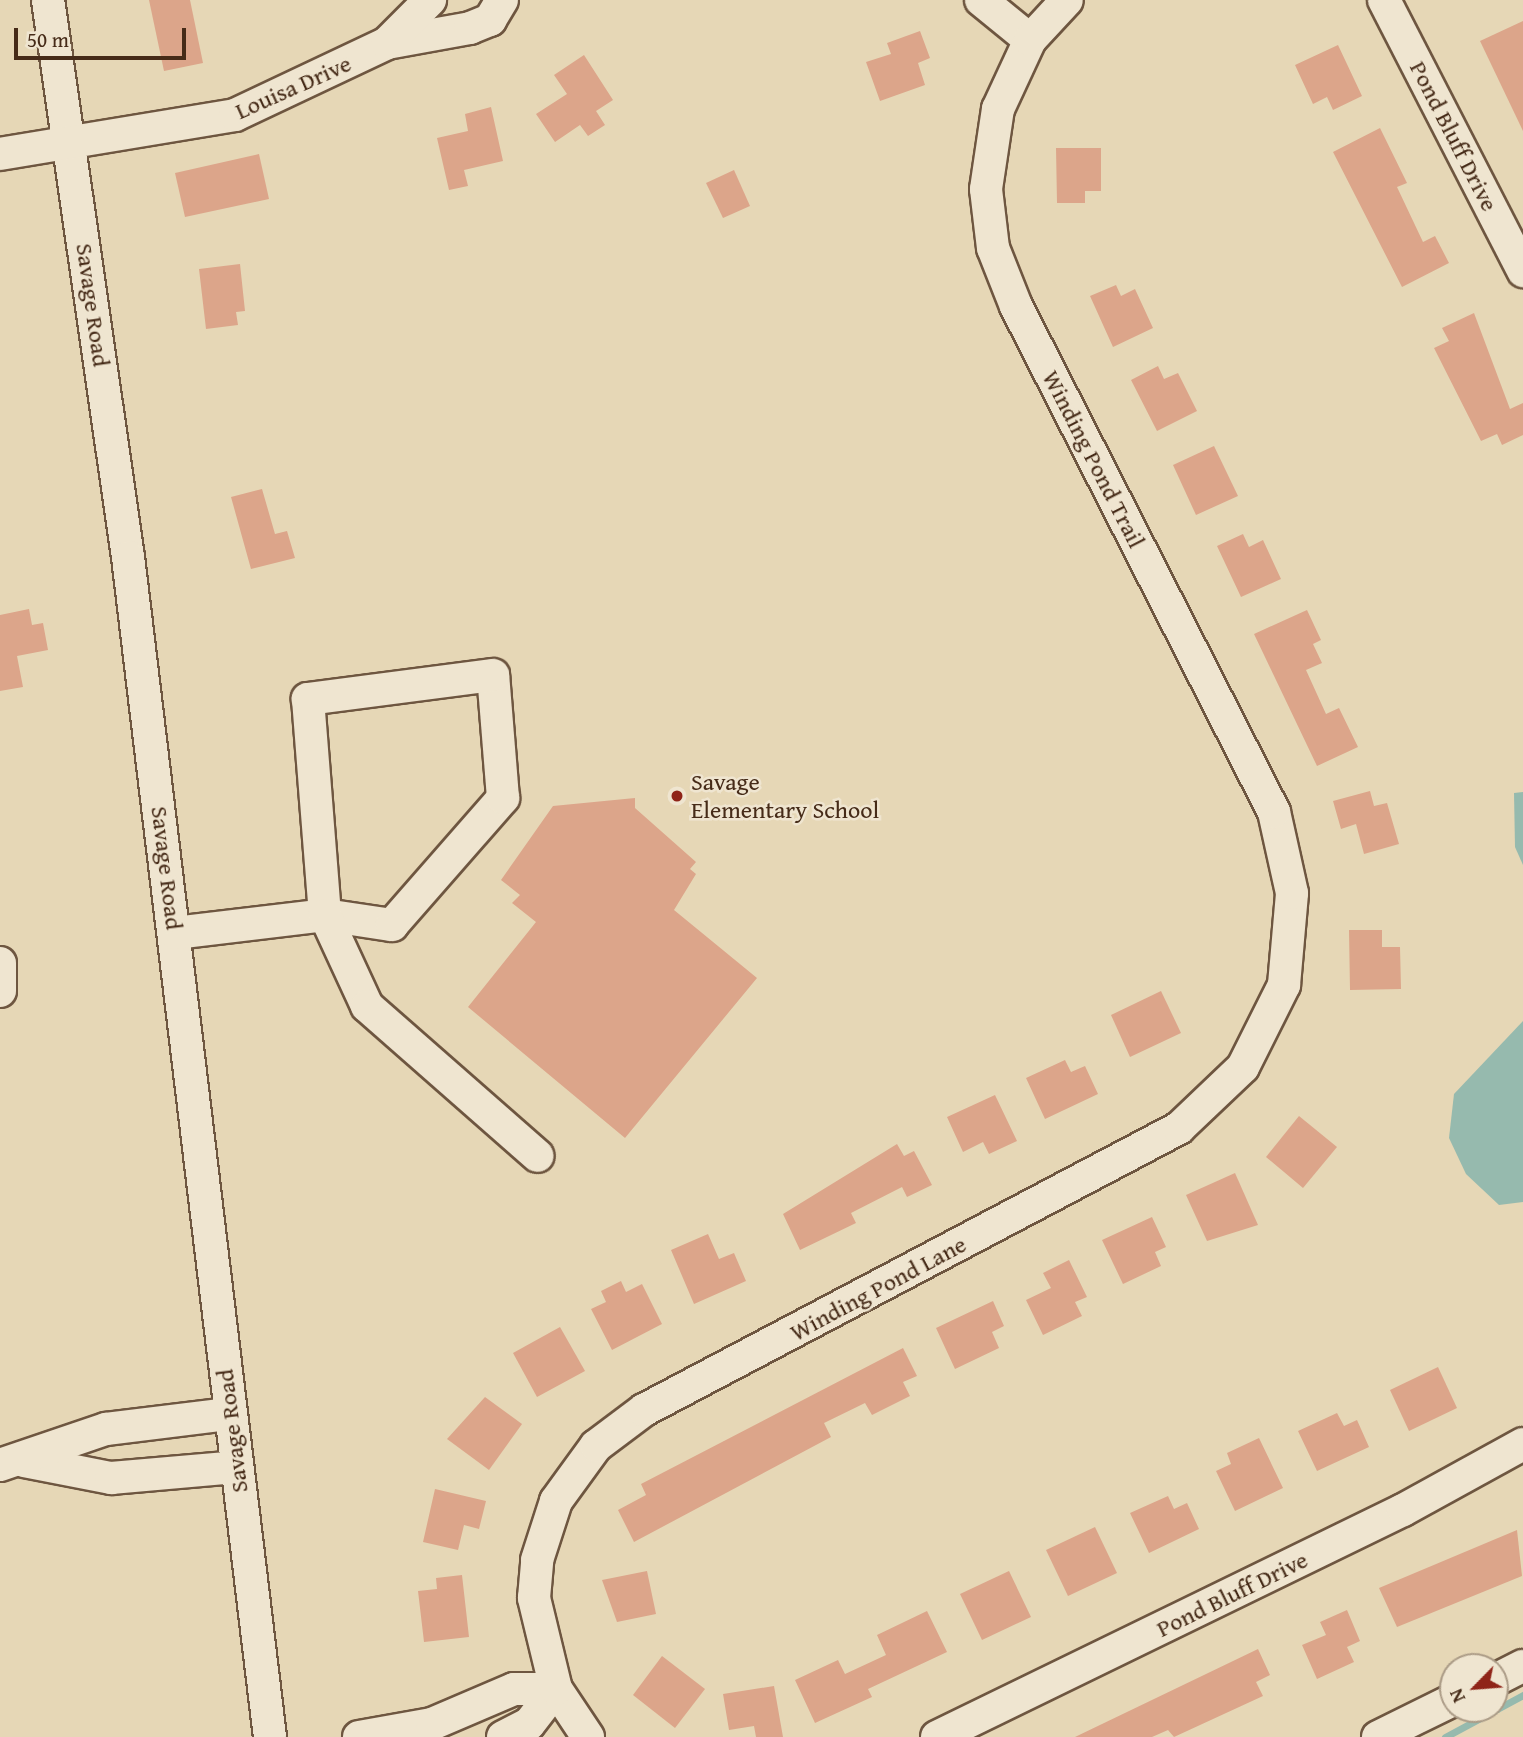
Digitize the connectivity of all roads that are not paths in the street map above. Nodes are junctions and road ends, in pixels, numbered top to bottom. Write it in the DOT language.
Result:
graph roads {
  1 [pos="48,0"];
  2 [pos="430,0"];
  3 [pos="502,0"];
  4 [pos="981,0"];
  5 [pos="1067,0"];
  6 [pos="1384,0"];
  7 [pos="1030,40"];
  8 [pos="387,43"];
  9 [pos="71,145"];
  10 [pos="0,154"];
  11 [pos="1523,271"];
  12 [pos="325,915"];
  13 [pos="1291,920"];
  14 [pos="175,933"];
  15 [pos="0,963"];
  16 [pos="0,991"];
  17 [pos="538,1156"];
  18 [pos="229,1414"];
  19 [pos="1523,1444"];
  20 [pos="12,1463"];
  21 [pos="236,1467"];
  22 [pos="556,1689"];
  23 [pos="1439,1707"];
  24 [pos="270,1737"];
  25 [pos="359,1737"];
  26 [pos="503,1737"];
  27 [pos="588,1737"];
  28 [pos="937,1737"];
  29 [pos="1378,1737"];
  1 -- 9 [label="street, Savage Road"];
  2 -- 8 [label="street, Louisa Drive"];
  3 -- 8 [label="street, Louisa Drive"];
  4 -- 7 [label="street"];
  5 -- 7 [label="street, Winding Pond Trail"];
  6 -- 11 [label="street, Pond Bluff Drive"];
  7 -- 13 [label="street, Winding Pond Trail"];
  8 -- 9 [label="street, Louisa Drive"];
  9 -- 10 [label="street, Louisa Drive"];
  9 -- 14 [label="street, Savage Road"];
  12 -- 12 [label="street"];
  12 -- 14 [label="street"];
  12 -- 17 [label="street"];
  13 -- 22 [label="street, Winding Pond Lane"];
  14 -- 18 [label="street, Savage Road"];
  15 -- 16 [label="street"];
  18 -- 20 [label="street"];
  18 -- 21 [label="street, Savage Road"];
  19 -- 28 [label="street, Pond Bluff Drive"];
  20 -- 21 [label="street"];
  21 -- 24 [label="street, Savage Road"];
  22 -- 25 [label="street"];
  22 -- 26 [label="street"];
  22 -- 27 [label="street"];
  23 -- 29 [label="street"];
}
